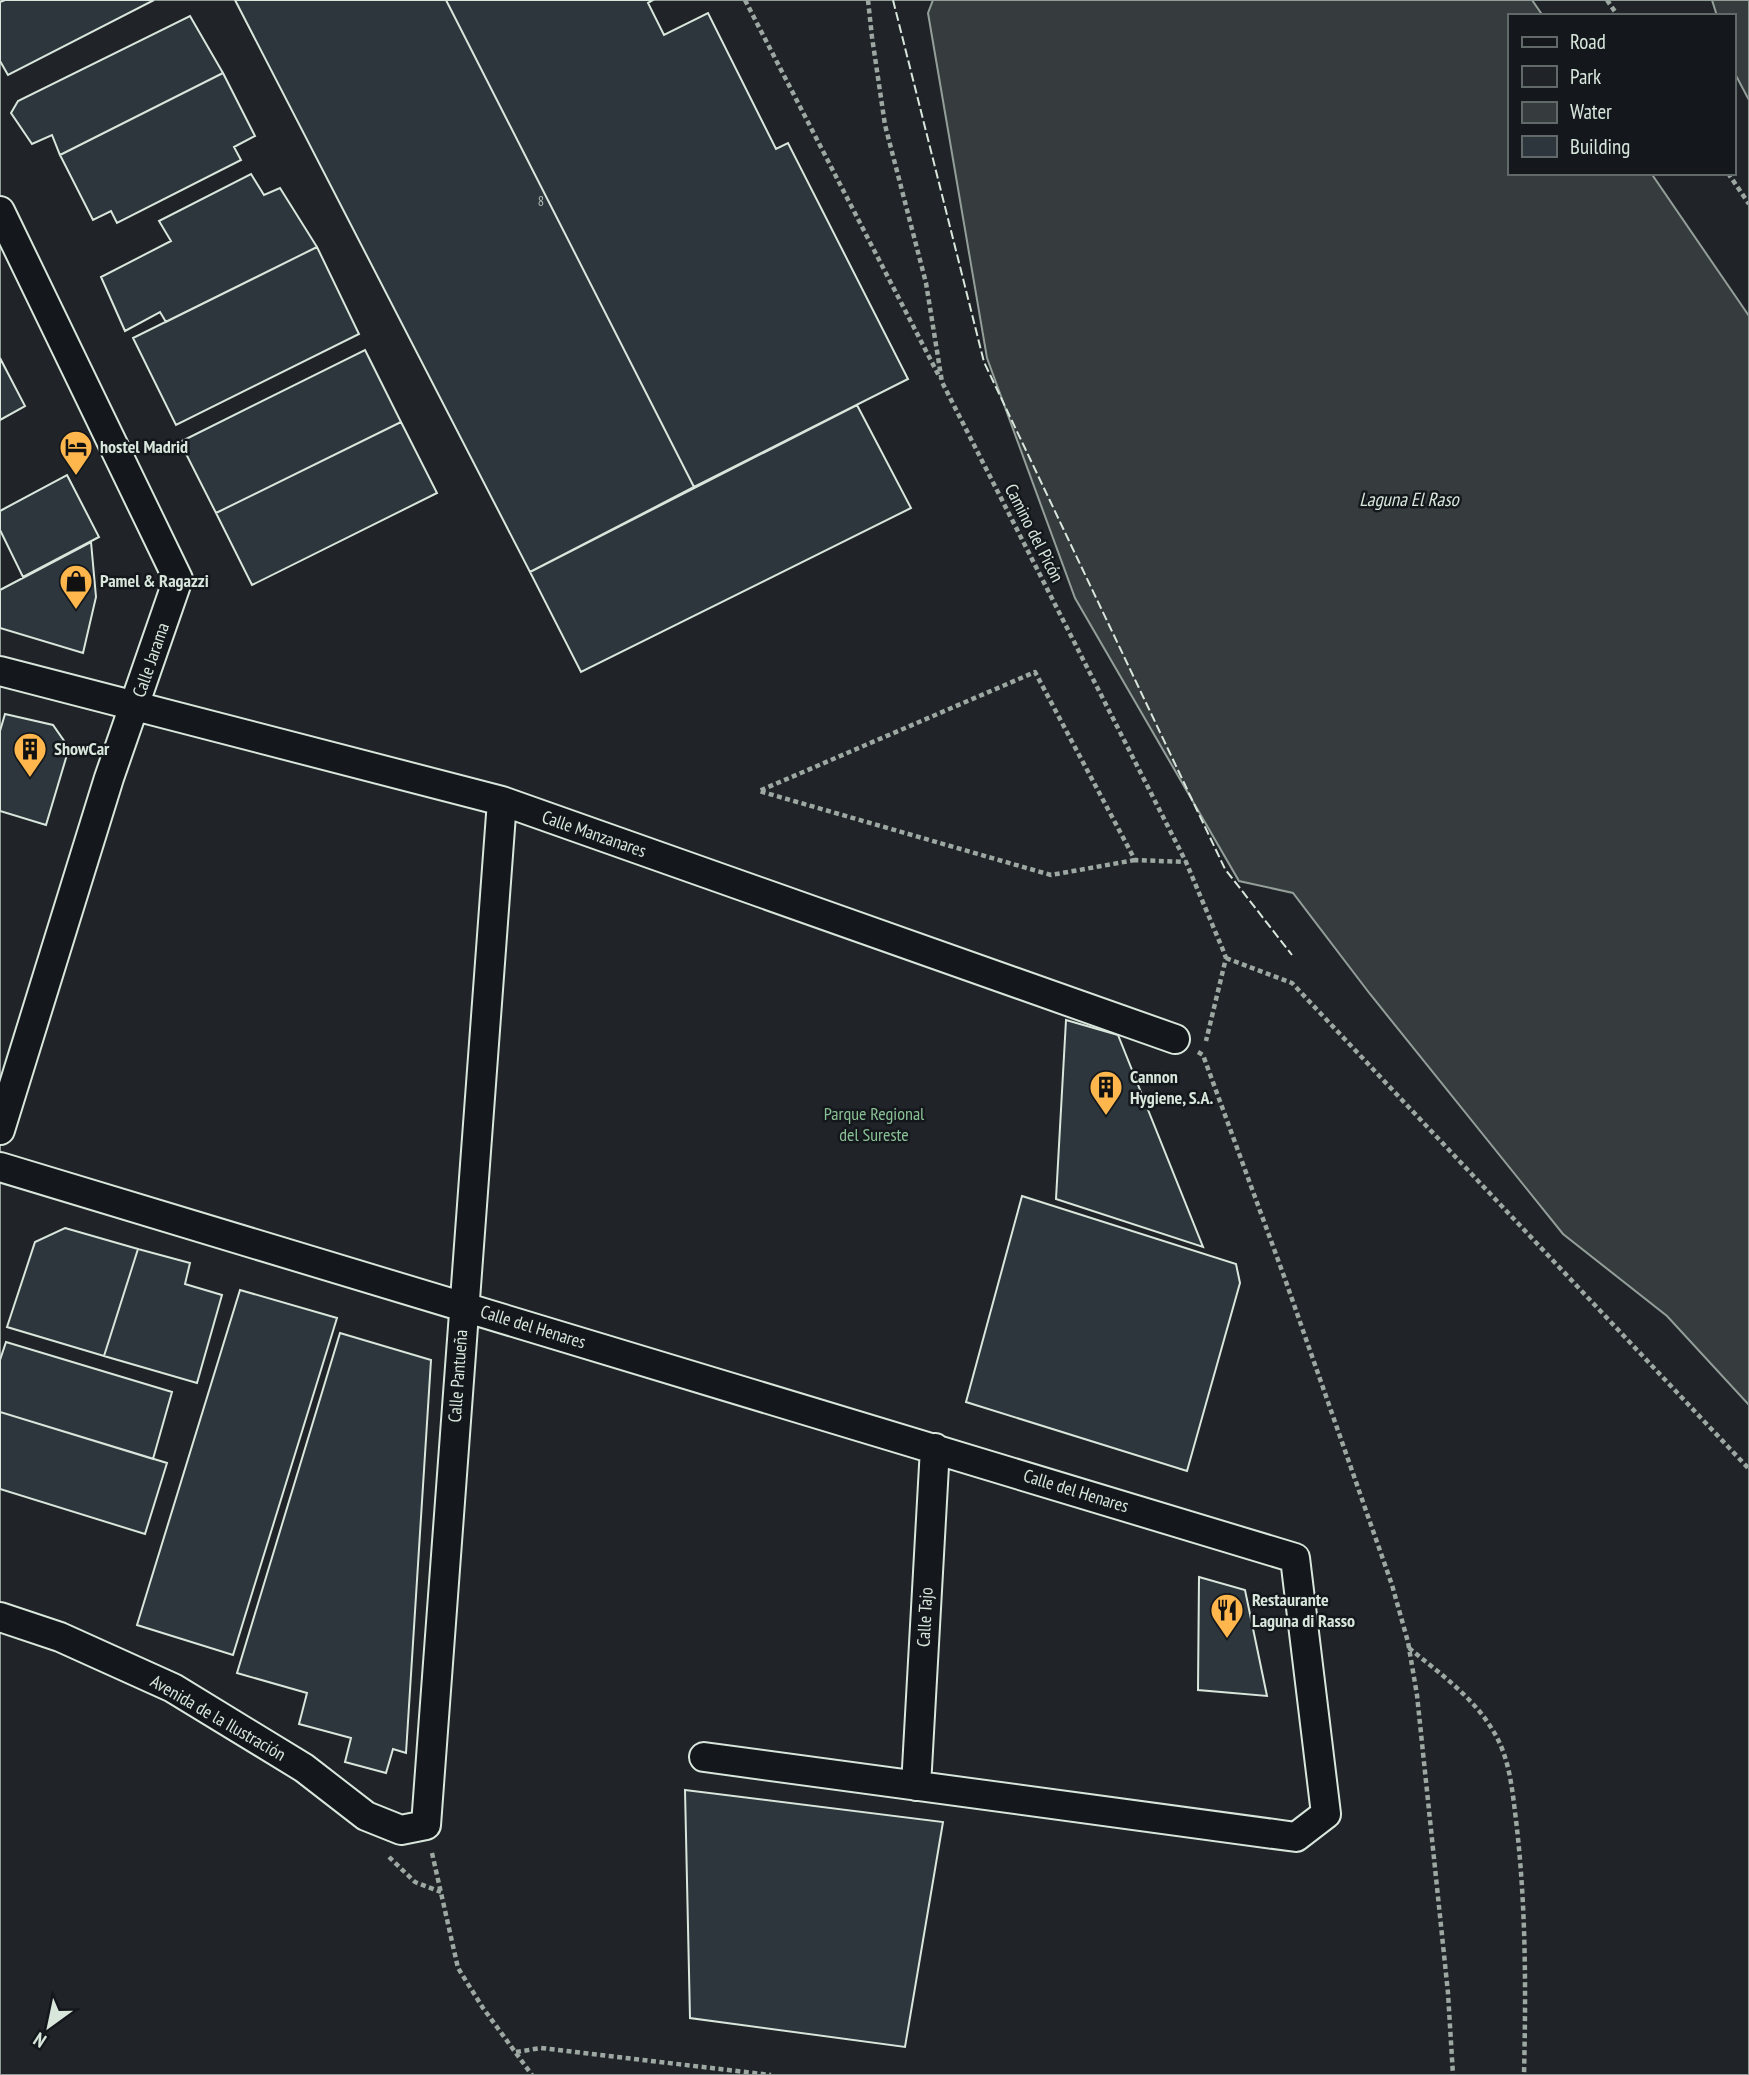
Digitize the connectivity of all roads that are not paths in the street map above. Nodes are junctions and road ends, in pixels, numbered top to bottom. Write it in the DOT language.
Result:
graph roads {
  1 [pos="0,211"];
  2 [pos="0,671"];
  3 [pos="135,706"];
  4 [pos="502,801"];
  5 [pos="1175,1039"];
  6 [pos="0,1130"];
  7 [pos="0,1167"];
  8 [pos="464,1306"];
  9 [pos="934,1448"];
  10 [pos="0,1617"];
  11 [pos="704,1757"];
  12 [pos="916,1786"];
  13 [pos="426,1825"];
  1 -- 3 [label="street, Calle Jarama"];
  2 -- 3 [label="street, Calle Manzanares"];
  3 -- 4 [label="street, Calle Manzanares"];
  3 -- 6 [label="street, Calle Jarama"];
  4 -- 5 [label="street, Calle Manzanares"];
  4 -- 8 [label="street, Calle Pantueña"];
  7 -- 8 [label="street, Calle del Henares"];
  8 -- 9 [label="street, Calle del Henares"];
  8 -- 13 [label="street, Calle Pantueña"];
  9 -- 12 [label="street, Calle Tajo"];
  9 -- 12 [label="street, Calle del Henares"];
  10 -- 13 [label="street, Avenida de la Ilustración"];
  11 -- 12 [label="street, Calle del Henares"];
}
